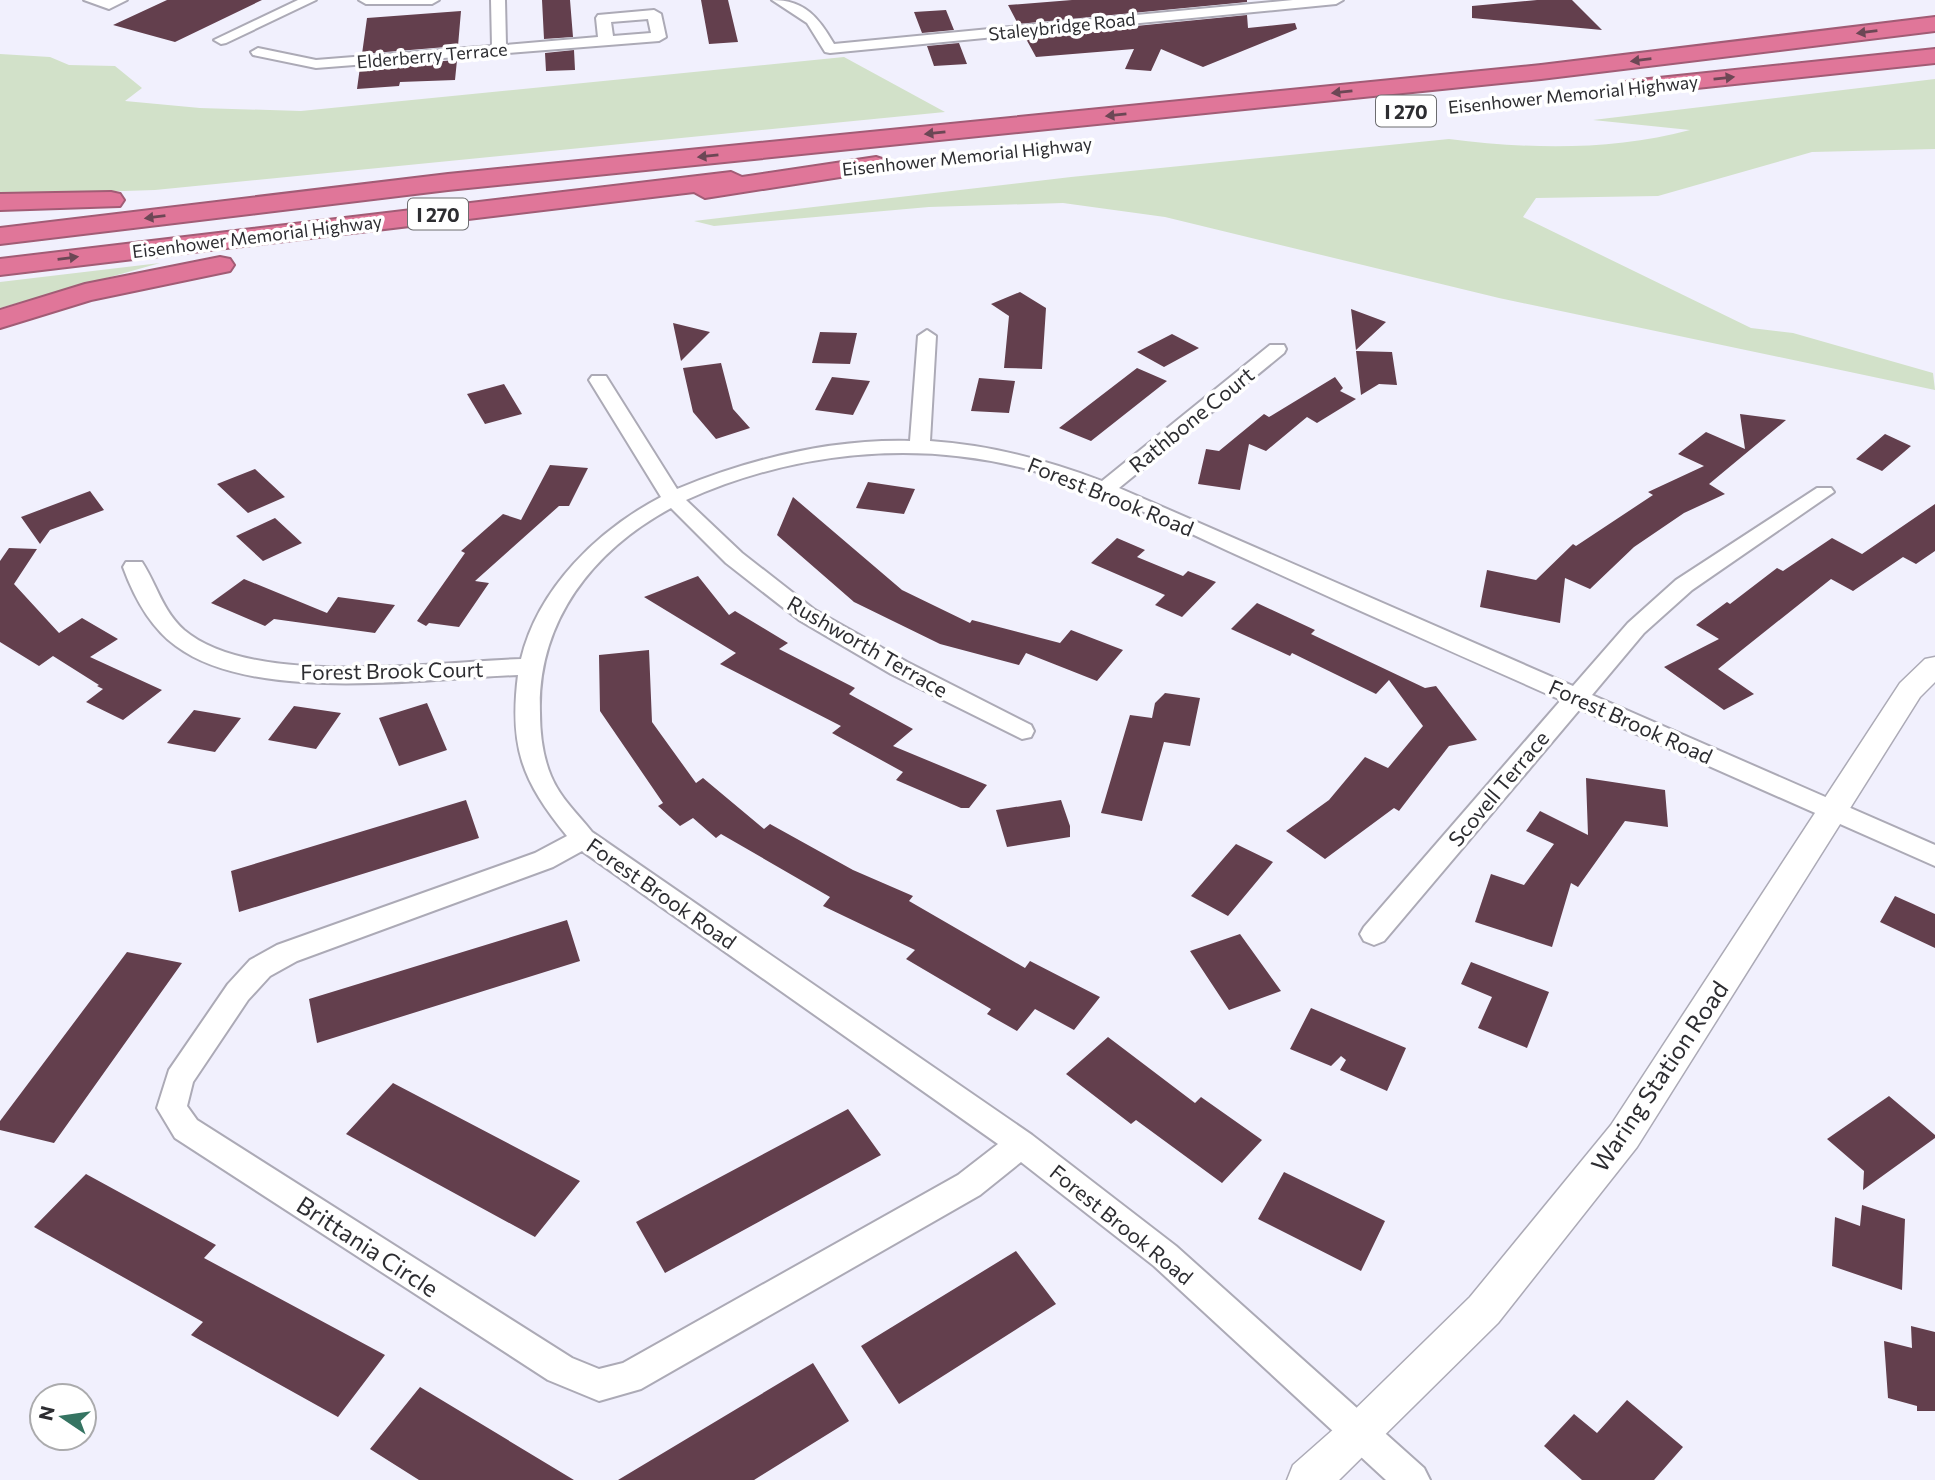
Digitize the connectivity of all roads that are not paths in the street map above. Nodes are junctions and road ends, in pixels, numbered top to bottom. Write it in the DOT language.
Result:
graph roads {
  1 [pos="91,0"];
  2 [pos="120,0"];
  3 [pos="309,0"];
  4 [pos="366,0"];
  5 [pos="432,0"];
  6 [pos="498,0"];
  7 [pos="779,0"];
  8 [pos="1336,0"];
  9 [pos="1935,24"];
  10 [pos="221,40"];
  11 [pos="606,41"];
  12 [pos="499,49"];
  13 [pos="258,52"];
  14 [pos="1935,56"];
  15 [pos="1603,90"];
  16 [pos="904,162"];
  17 [pos="876,165"];
  18 [pos="539,173"];
  19 [pos="0,202"];
  20 [pos="0,236"];
  21 [pos="0,267"];
  22 [pos="0,319"];
  23 [pos="927,336"];
  24 [pos="1277,349"];
  25 [pos="599,380"];
  26 [pos="920,446"];
  27 [pos="1105,489"];
  28 [pos="1824,492"];
  29 [pos="673,498"];
  30 [pos="134,567"];
  31 [pos="1935,666"];
  32 [pos="529,667"];
  33 [pos="1576,696"];
  34 [pos="1022,731"];
  35 [pos="1832,810"];
  36 [pos="583,839"];
  37 [pos="1935,856"];
  38 [pos="1374,934"];
  39 [pos="1021,1144"];
  40 [pos="1359,1434"];
  41 [pos="1308,1480"];
  42 [pos="1412,1480"];
  1 -- 2 [label="street"];
  3 -- 10 [label="street"];
  4 -- 5 [label="street"];
  6 -- 12 [label="street"];
  7 -- 8 [label="street, Staleybridge Road"];
  9 -- 18 [label="highway, I 270, one-way"];
  11 -- 12 [label="street, Elderberry Terrace"];
  12 -- 13 [label="street, Elderberry Terrace"];
  15 -- 14 [label="highway, Eisenhower Memorial Highway, one-way"];
  16 -- 17 [label="highway, Eisenhower Memorial Highway / I 270"];
  21 -- 17 [label="highway, Eisenhower Memorial Highway / I 270, one-way"];
  17 -- 22 [label="highway"];
  18 -- 19 [label="highway"];
  18 -- 20 [label="highway, I 270, one-way"];
  23 -- 26 [label="street"];
  24 -- 27 [label="street, Rathbone Court"];
  25 -- 29 [label="street, Rushworth Terrace"];
  26 -- 27 [label="street, Forest Brook Road"];
  26 -- 29 [label="street, Forest Brook Road"];
  27 -- 33 [label="street, Forest Brook Road"];
  28 -- 33 [label="street, Scovell Terrace"];
  29 -- 32 [label="street, Forest Brook Road"];
  29 -- 34 [label="street, Rushworth Terrace"];
  30 -- 32 [label="street, Forest Brook Court"];
  31 -- 35 [label="street, Waring Station Road"];
  32 -- 36 [label="street, Forest Brook Road"];
  33 -- 35 [label="street, Forest Brook Road"];
  33 -- 38 [label="street, Scovell Terrace"];
  35 -- 37 [label="street, Forest Brook Road"];
  35 -- 40 [label="street, Waring Station Road"];
  36 -- 39 [label="street, Forest Brook Road"];
  36 -- 39 [label="street, Brittania Circle"];
  39 -- 40 [label="street, Forest Brook Road"];
  40 -- 41 [label="street, Waring Station Road"];
  40 -- 42 [label="street, Forest Brook Road"];
}
